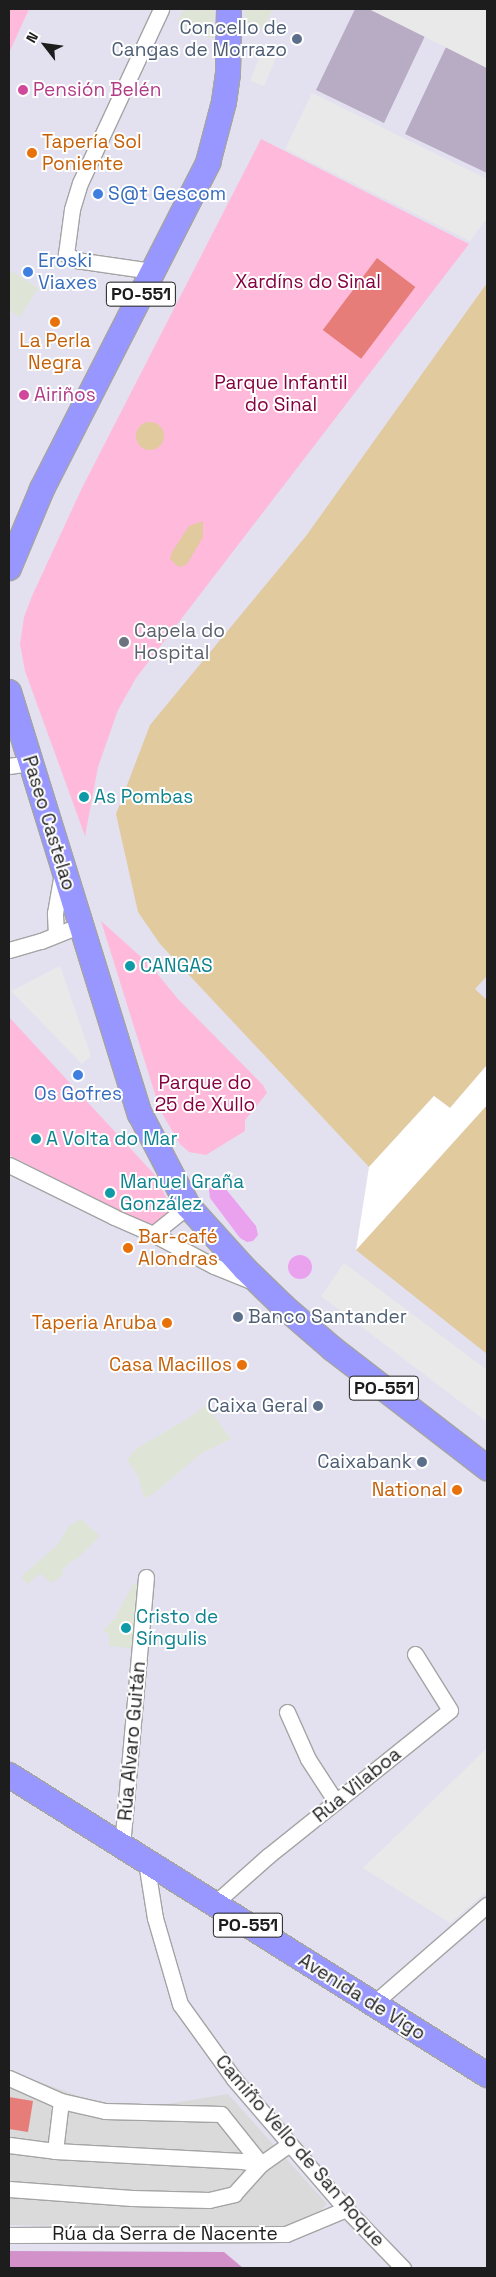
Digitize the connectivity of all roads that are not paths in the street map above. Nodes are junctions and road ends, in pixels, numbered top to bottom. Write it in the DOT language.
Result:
graph roads {
  1 [pos="161,9"];
  2 [pos="229,9"];
  3 [pos="152,271"];
  4 [pos="9,568"];
  5 [pos="9,692"];
  6 [pos="19,765"];
  7 [pos="63,866"];
  8 [pos="81,925"];
  9 [pos="56,934"];
  10 [pos="9,950"];
  11 [pos="9,1165"];
  12 [pos="188,1206"];
  13 [pos="153,1234"];
  14 [pos="262,1286"];
  15 [pos="487,1468"];
  16 [pos="146,1577"];
  17 [pos="415,1654"];
  18 [pos="287,1712"];
  19 [pos="9,1775"];
  20 [pos="336,1802"];
  21 [pos="122,1846"];
  22 [pos="146,1862"];
  23 [pos="215,1903"];
  24 [pos="487,1905"];
  25 [pos="373,2004"];
  26 [pos="487,2075"];
  27 [pos="9,2078"];
  28 [pos="61,2101"];
  29 [pos="290,2144"];
  30 [pos="9,2145"];
  31 [pos="55,2151"];
  32 [pos="260,2164"];
  33 [pos="9,2189"];
  34 [pos="346,2209"];
  35 [pos="9,2235"];
  36 [pos="404,2268"];
  1 -- 3 [label="street"];
  2 -- 3 [label="main road, PO-551"];
  3 -- 4 [label="main road, PO-551"];
  5 -- 6 [label="main road, Paseo Castelao / PO-551"];
  6 -- 7 [label="main road, Paseo Castelao / PO-551"];
  7 -- 8 [label="main road, Paseo Castelao / PO-551"];
  7 -- 9 [label="street"];
  8 -- 9 [label="street"];
  8 -- 12 [label="main road, PO-551"];
  9 -- 10 [label="street"];
  11 -- 13 [label="street"];
  12 -- 13 [label="street"];
  12 -- 14 [label="main road, PO-551"];
  13 -- 14 [label="street"];
  14 -- 15 [label="main road, PO-551"];
  16 -- 21 [label="street, Rúa Alvaro Guitán"];
  17 -- 20 [label="street, Rúa Vilaboa"];
  18 -- 20 [label="street"];
  19 -- 21 [label="main road, Avenida de Vigo / PO-551"];
  20 -- 23 [label="street, Rúa Vilaboa"];
  21 -- 22 [label="main road, Avenida de Vigo / PO-551"];
  22 -- 23 [label="main road, Avenida de Vigo / PO-551"];
  22 -- 29 [label="street, Camiño Vello de San Roque"];
  23 -- 25 [label="main road, Avenida de Vigo / PO-551"];
  24 -- 25 [label="street"];
  25 -- 26 [label="main road, Avenida de Vigo / PO-551"];
  27 -- 28 [label="street"];
  28 -- 31 [label="street"];
  28 -- 32 [label="street"];
  29 -- 32 [label="street"];
  29 -- 34 [label="street, Camiño Vello de San Roque"];
  30 -- 31 [label="street"];
  31 -- 32 [label="street"];
  32 -- 33 [label="street"];
  34 -- 35 [label="street, Rúa da Serra de Nacente"];
  34 -- 36 [label="street, Camiño Vello de San Roque"];
}
